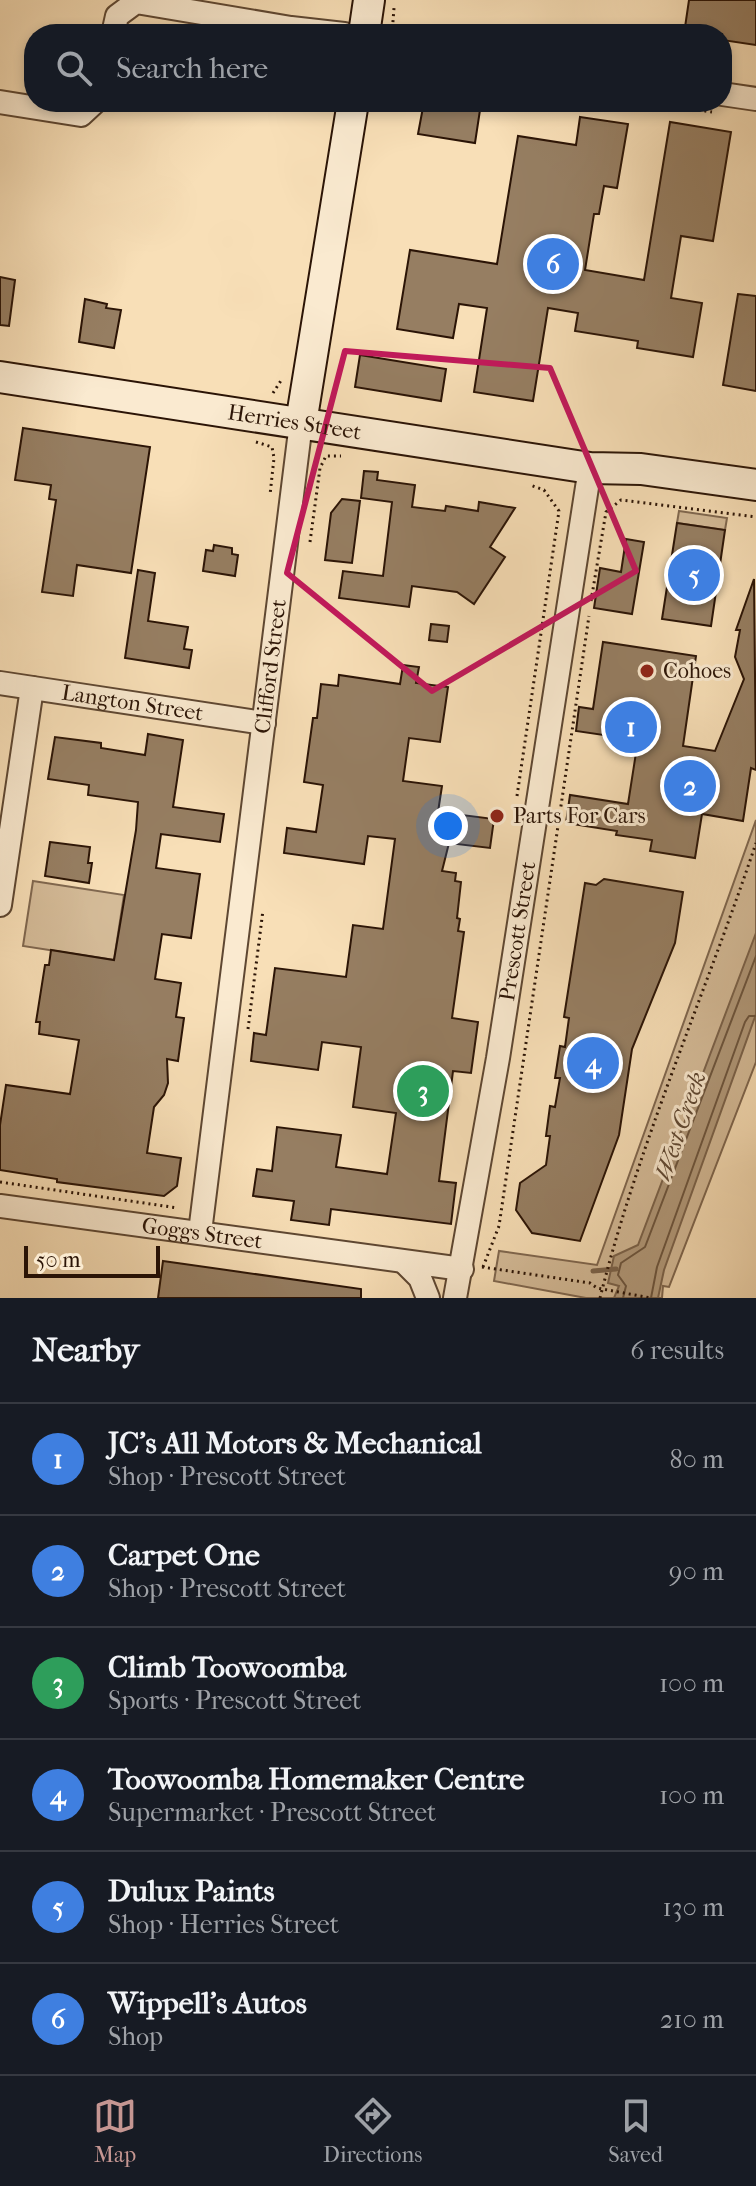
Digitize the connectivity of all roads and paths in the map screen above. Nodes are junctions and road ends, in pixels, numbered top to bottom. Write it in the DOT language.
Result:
graph roads {
  1 [pos="382,2"];
  2 [pos="115,24"];
  3 [pos="267,24"];
  4 [pos="370,24"];
  5 [pos="389,24"];
  6 [pos="756,99"];
  7 [pos="0,102"];
  8 [pos="732,102"];
  9 [pos="24,106"];
  10 [pos="62,112"];
  11 [pos="84,112"];
  12 [pos="351,112"];
  13 [pos="0,377"];
  14 [pos="301,423"];
  15 [pos="326,456"];
  16 [pos="590,468"];
  17 [pos="756,485"];
  18 [pos="544,490"];
  19 [pos="756,504"];
  20 [pos="756,517"];
  21 [pos="310,542"];
  22 [pos="0,683"];
  23 [pos="32,688"];
  24 [pos="264,723"];
  25 [pos="515,807"];
  26 [pos="756,843"];
  27 [pos="0,905"];
  28 [pos="263,910"];
  29 [pos="248,1029"];
  30 [pos="0,1182"];
  31 [pos="0,1206"];
  32 [pos="202,1222"];
  33 [pos="404,1262"];
  34 [pos="472,1268"];
  35 [pos="602,1287"];
  36 [pos="428,1298"];
  37 [pos="455,1298"];
  38 [pos="600,1298"];
  39 [pos="651,1298"];
  1 -- 4 [label="main road"];
  1 -- 5 [label="path"];
  2 -- 3 [label="street"];
  6 -- 8 [label="street"];
  7 -- 9 [label="street"];
  10 -- 11 [label="street"];
  12 -- 14 [label="main road, Clifford Street"];
  13 -- 14 [label="main road, Herries Street"];
  14 -- 16 [label="main road, Herries Street"];
  14 -- 24 [label="street, Clifford Street"];
  15 -- 21 [label="path"];
  16 -- 17 [label="main road, Herries Street"];
  16 -- 19 [label="main road, Herries Street"];
  16 -- 34 [label="street, Prescott Street"];
  18 -- 25 [label="path"];
  20 -- 34 [label="path"];
  22 -- 23 [label="street, Langton Street"];
  23 -- 24 [label="street, Langton Street"];
  23 -- 27 [label="street"];
  24 -- 32 [label="street, Clifford Street"];
  26 -- 35 [label="path"];
  28 -- 29 [label="path"];
  30 -- 32 [label="path"];
  31 -- 32 [label="street, Goggs Street"];
  32 -- 33 [label="street, Goggs Street"];
  33 -- 34 [label="street, Goggs Street"];
  33 -- 36 [label="street"];
  34 -- 35 [label="path"];
  34 -- 37 [label="street, Prescott Street"];
  35 -- 38 [label="path"];
  35 -- 39 [label="path"];
}
